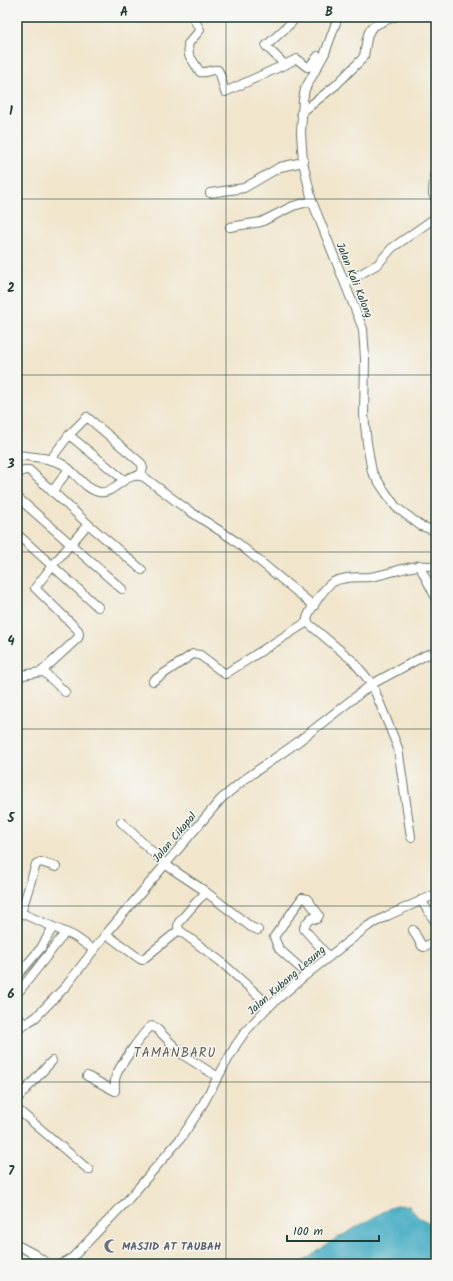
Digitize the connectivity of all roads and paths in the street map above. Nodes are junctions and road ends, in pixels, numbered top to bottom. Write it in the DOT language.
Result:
graph roads {
  1 [pos="193,17"];
  2 [pos="338,17"];
  3 [pos="394,17"];
  4 [pos="292,22"];
  5 [pos="330,38"];
  6 [pos="285,65"];
  7 [pos="302,113"];
  8 [pos="303,162"];
  9 [pos="434,176"];
  10 [pos="210,194"];
  11 [pos="436,200"];
  12 [pos="312,201"];
  13 [pos="436,215"];
  14 [pos="230,227"];
  15 [pos="345,283"];
  16 [pos="69,435"];
  17 [pos="17,454"];
  18 [pos="46,459"];
  19 [pos="69,469"];
  20 [pos="17,475"];
  21 [pos="140,476"];
  22 [pos="124,480"];
  23 [pos="52,492"];
  24 [pos="17,497"];
  25 [pos="88,524"];
  26 [pos="436,531"];
  27 [pos="17,534"];
  28 [pos="70,545"];
  29 [pos="419,565"];
  30 [pos="52,566"];
  31 [pos="436,566"];
  32 [pos="142,570"];
  33 [pos="122,589"];
  34 [pos="436,598"];
  35 [pos="314,606"];
  36 [pos="98,607"];
  37 [pos="307,622"];
  38 [pos="436,653"];
  39 [pos="43,671"];
  40 [pos="17,680"];
  41 [pos="153,681"];
  42 [pos="372,684"];
  43 [pos="65,692"];
  44 [pos="121,822"];
  45 [pos="411,837"];
  46 [pos="166,865"];
  47 [pos="56,867"];
  48 [pos="206,893"];
  49 [pos="436,894"];
  50 [pos="421,900"];
  51 [pos="436,923"];
  52 [pos="53,927"];
  53 [pos="179,930"];
  54 [pos="258,930"];
  55 [pos="413,930"];
  56 [pos="65,933"];
  57 [pos="106,934"];
  58 [pos="436,940"];
  59 [pos="94,950"];
  60 [pos="328,957"];
  61 [pos="307,974"];
  62 [pos="17,975"];
  63 [pos="17,994"];
  64 [pos="270,1006"];
  65 [pos="17,1015"];
  66 [pos="25,1025"];
  67 [pos="17,1030"];
  68 [pos="52,1061"];
  69 [pos="87,1076"];
  70 [pos="218,1077"];
  71 [pos="17,1099"];
  72 [pos="17,1109"];
  73 [pos="89,1170"];
  74 [pos="17,1245"];
  75 [pos="48,1264"];
  76 [pos="61,1264"];
  1 -- 6 [label="street"];
  2 -- 5 [label="street, Jalan Kali Kalong"];
  3 -- 7 [label="street"];
  4 -- 6 [label="street"];
  5 -- 6 [label="street"];
  5 -- 7 [label="street, Jalan Kali Kalong"];
  7 -- 8 [label="street, Jalan Kali Kalong"];
  8 -- 10 [label="street"];
  8 -- 12 [label="street, Jalan Kali Kalong"];
  9 -- 11 [label="street"];
  12 -- 14 [label="street"];
  12 -- 15 [label="street, Jalan Kali Kalong"];
  13 -- 15 [label="street"];
  15 -- 26 [label="street, Jalan Kali Kalong"];
  16 -- 18 [label="street"];
  16 -- 21 [label="street"];
  16 -- 22 [label="street"];
  17 -- 18 [label="street"];
  18 -- 19 [label="street"];
  19 -- 22 [label="street"];
  19 -- 23 [label="street"];
  20 -- 23 [label="street"];
  21 -- 22 [label="street"];
  21 -- 35 [label="street"];
  23 -- 25 [label="street"];
  24 -- 28 [label="street"];
  25 -- 28 [label="street"];
  25 -- 32 [label="street"];
  27 -- 30 [label="street"];
  28 -- 30 [label="street"];
  28 -- 33 [label="street"];
  29 -- 31 [label="street"];
  29 -- 34 [label="street"];
  29 -- 35 [label="street"];
  30 -- 36 [label="street"];
  30 -- 39 [label="street"];
  35 -- 37 [label="street"];
  37 -- 41 [label="street"];
  37 -- 42 [label="street"];
  38 -- 42 [label="street, Jalan Cikapal"];
  39 -- 40 [label="street"];
  39 -- 43 [label="street"];
  42 -- 45 [label="street"];
  42 -- 46 [label="street, Jalan Cikapal"];
  44 -- 46 [label="street"];
  46 -- 48 [label="street"];
  46 -- 57 [label="street, Jalan Cikapal"];
  47 -- 52 [label="street"];
  48 -- 53 [label="street"];
  48 -- 54 [label="street"];
  49 -- 50 [label="street, Jalan Kubang Lesung"];
  50 -- 51 [label="street"];
  50 -- 60 [label="street, Jalan Kubang Lesung"];
  52 -- 56 [label="street"];
  52 -- 62 [label="street"];
  53 -- 57 [label="street"];
  53 -- 64 [label="street"];
  55 -- 58 [label="street"];
  56 -- 59 [label="street"];
  56 -- 63 [label="street"];
  57 -- 59 [label="street, Jalan Cikapal"];
  59 -- 66 [label="street, Jalan Cikapal"];
  60 -- 61 [label="street, Jalan Kubang Lesung"];
  60 -- 61 [label="street"];
  61 -- 64 [label="street, Jalan Kubang Lesung"];
  64 -- 70 [label="street, Jalan Kubang Lesung"];
  65 -- 66 [label="street"];
  66 -- 67 [label="street, Jalan Cikapal"];
  68 -- 71 [label="street"];
  69 -- 70 [label="street"];
  70 -- 76 [label="street, Jalan Kubang Lesung"];
  72 -- 73 [label="street"];
  74 -- 75 [label="street"];
}
